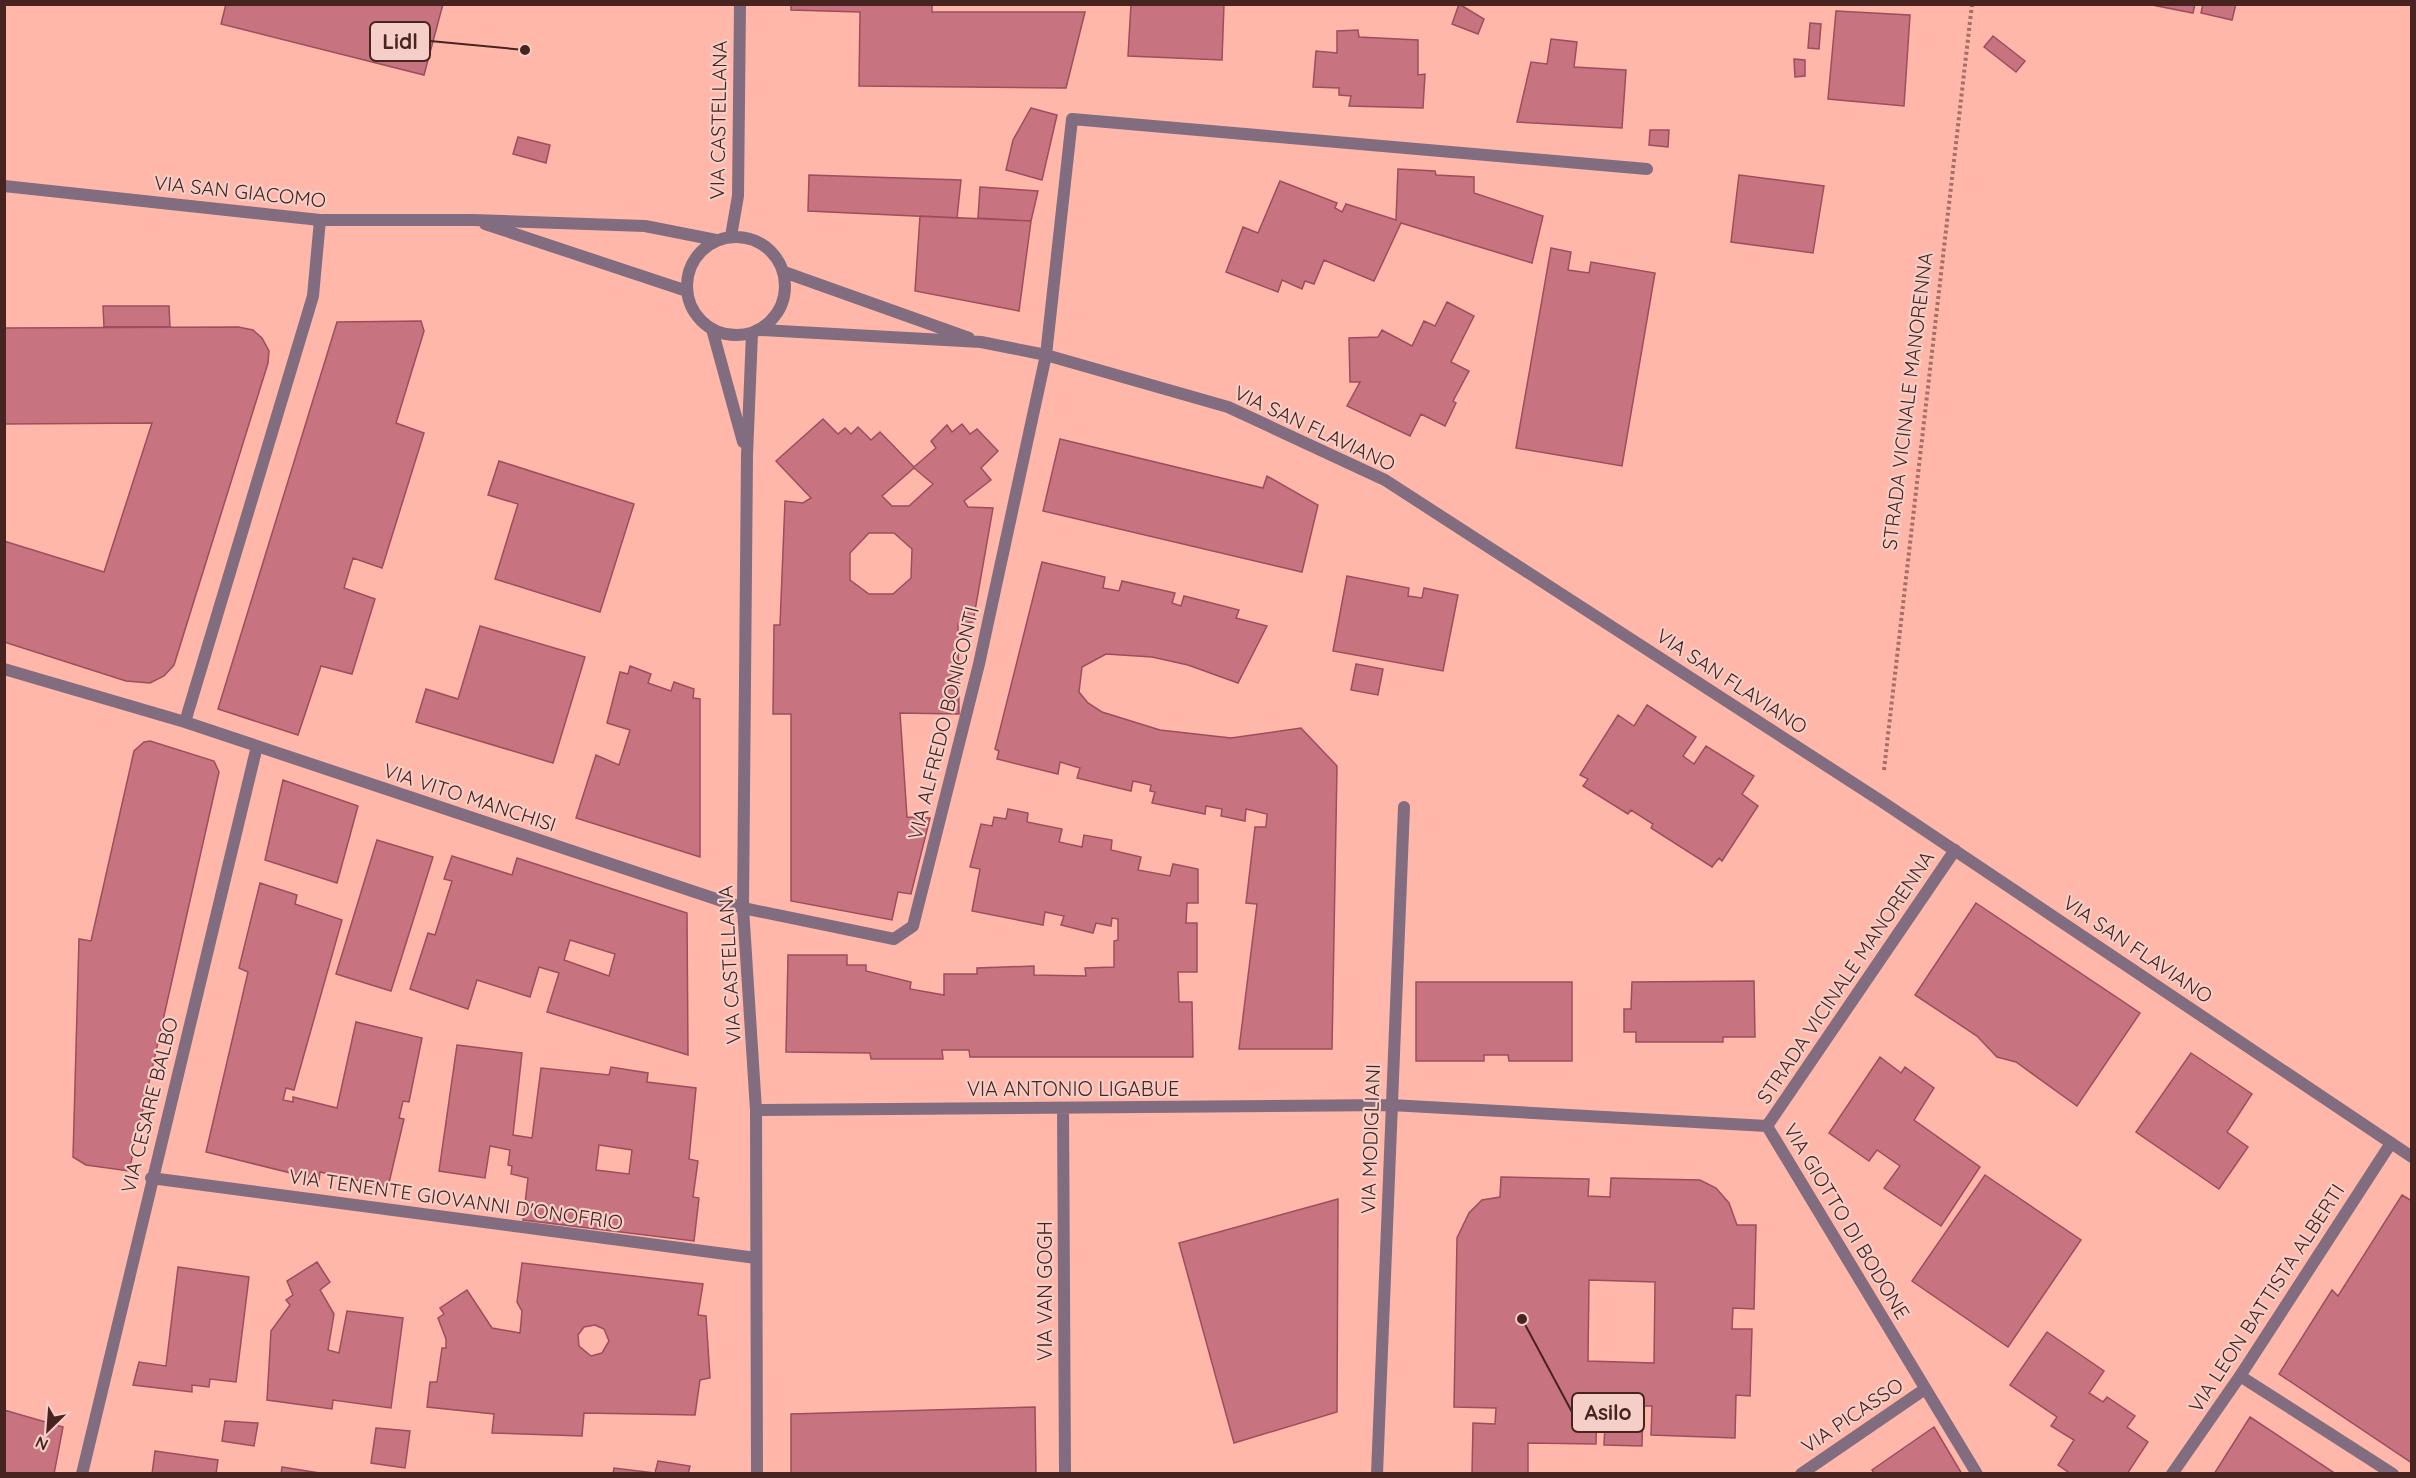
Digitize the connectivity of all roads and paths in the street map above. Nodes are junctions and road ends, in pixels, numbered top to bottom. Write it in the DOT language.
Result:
graph roads {
  1 [pos="740,4"];
  2 [pos="1972,4"];
  3 [pos="1647,169"];
  4 [pos="4,186"];
  5 [pos="320,220"];
  6 [pos="473,220"];
  7 [pos="731,236"];
  8 [pos="716,240"];
  9 [pos="784,272"];
  10 [pos="687,291"];
  11 [pos="712,329"];
  12 [pos="756,331"];
  13 [pos="981,342"];
  14 [pos="1046,355"];
  15 [pos="747,455"];
  16 [pos="4,669"];
  17 [pos="185,722"];
  18 [pos="257,746"];
  19 [pos="1881,801"];
  20 [pos="1404,807"];
  21 [pos="1955,850"];
  22 [pos="744,908"];
  23 [pos="1391,1105"];
  24 [pos="1063,1108"];
  25 [pos="756,1110"];
  26 [pos="1767,1126"];
  27 [pos="2391,1143"];
  28 [pos="2412,1157"];
  29 [pos="151,1178"];
  30 [pos="756,1258"];
  31 [pos="2240,1376"];
  32 [pos="1924,1389"];
  33 [pos="82,1473"];
  34 [pos="757,1473"];
  35 [pos="1065,1473"];
  36 [pos="1377,1473"];
  37 [pos="1801,1473"];
  38 [pos="1977,1473"];
  39 [pos="2172,1473"];
  40 [pos="2393,1473"];
  1 -- 7 [label="street, VIA CASTELLANA"];
  2 -- 19 [label="path, STRADA VICINALE MANORENNA"];
  3 -- 14 [label="street, VIA ALFREDO BONICONTI"];
  4 -- 5 [label="street, VIA SAN GIACOMO"];
  5 -- 6 [label="street, VIA SAN GIACOMO"];
  5 -- 17 [label="street"];
  6 -- 8 [label="street, VIA SAN GIACOMO"];
  6 -- 10 [label="street, VIA SAN GIACOMO"];
  7 -- 8 [label="street"];
  7 -- 9 [label="street"];
  8 -- 10 [label="street"];
  9 -- 12 [label="street"];
  9 -- 13 [label="street, VIA SAN FLAVIANO"];
  10 -- 11 [label="street"];
  11 -- 12 [label="street"];
  11 -- 15 [label="street, VIA CASTELLANA"];
  12 -- 13 [label="street, VIA SAN FLAVIANO"];
  12 -- 15 [label="street, VIA CASTELLANA"];
  13 -- 14 [label="street, VIA SAN FLAVIANO"];
  14 -- 19 [label="street, VIA SAN FLAVIANO"];
  14 -- 22 [label="street, VIA ALFREDO BONICONTI"];
  15 -- 22 [label="street, VIA CASTELLANA"];
  16 -- 17 [label="street, VIA VITO MANCHISI"];
  17 -- 18 [label="street, VIA VITO MANCHISI"];
  18 -- 22 [label="street, VIA VITO MANCHISI"];
  18 -- 29 [label="street, VIA CESARE BALBO"];
  19 -- 21 [label="street, VIA SAN FLAVIANO"];
  20 -- 23 [label="street, VIA MODIGLIANI"];
  21 -- 26 [label="street, STRADA VICINALE MANORENNA"];
  21 -- 27 [label="street, VIA SAN FLAVIANO"];
  22 -- 25 [label="street, VIA CASTELLANA"];
  23 -- 24 [label="street, VIA ANTONIO LIGABUE"];
  23 -- 26 [label="street, VIA GIOTTO DI BODONE"];
  23 -- 36 [label="street, VIA MODIGLIANI"];
  24 -- 25 [label="street, VIA ANTONIO LIGABUE"];
  24 -- 35 [label="street, VIA VAN GOGH"];
  25 -- 30 [label="street, VIA CASTELLANA"];
  26 -- 32 [label="street, VIA GIOTTO DI BODONE"];
  27 -- 28 [label="street, VIA SAN FLAVIANO"];
  27 -- 31 [label="street, VIA LEON BATTISTA ALBERTI"];
  29 -- 30 [label="street, VIA TENENTE GIOVANNI D'ONOFRIO"];
  29 -- 33 [label="street, VIA CESARE BALBO"];
  30 -- 34 [label="street, VIA CASTELLANA"];
  31 -- 39 [label="street, VIA LEON BATTISTA ALBERTI"];
  31 -- 40 [label="street"];
  32 -- 37 [label="street, VIA PICASSO"];
  32 -- 38 [label="street, VIA GIOTTO DI BODONE"];
}
